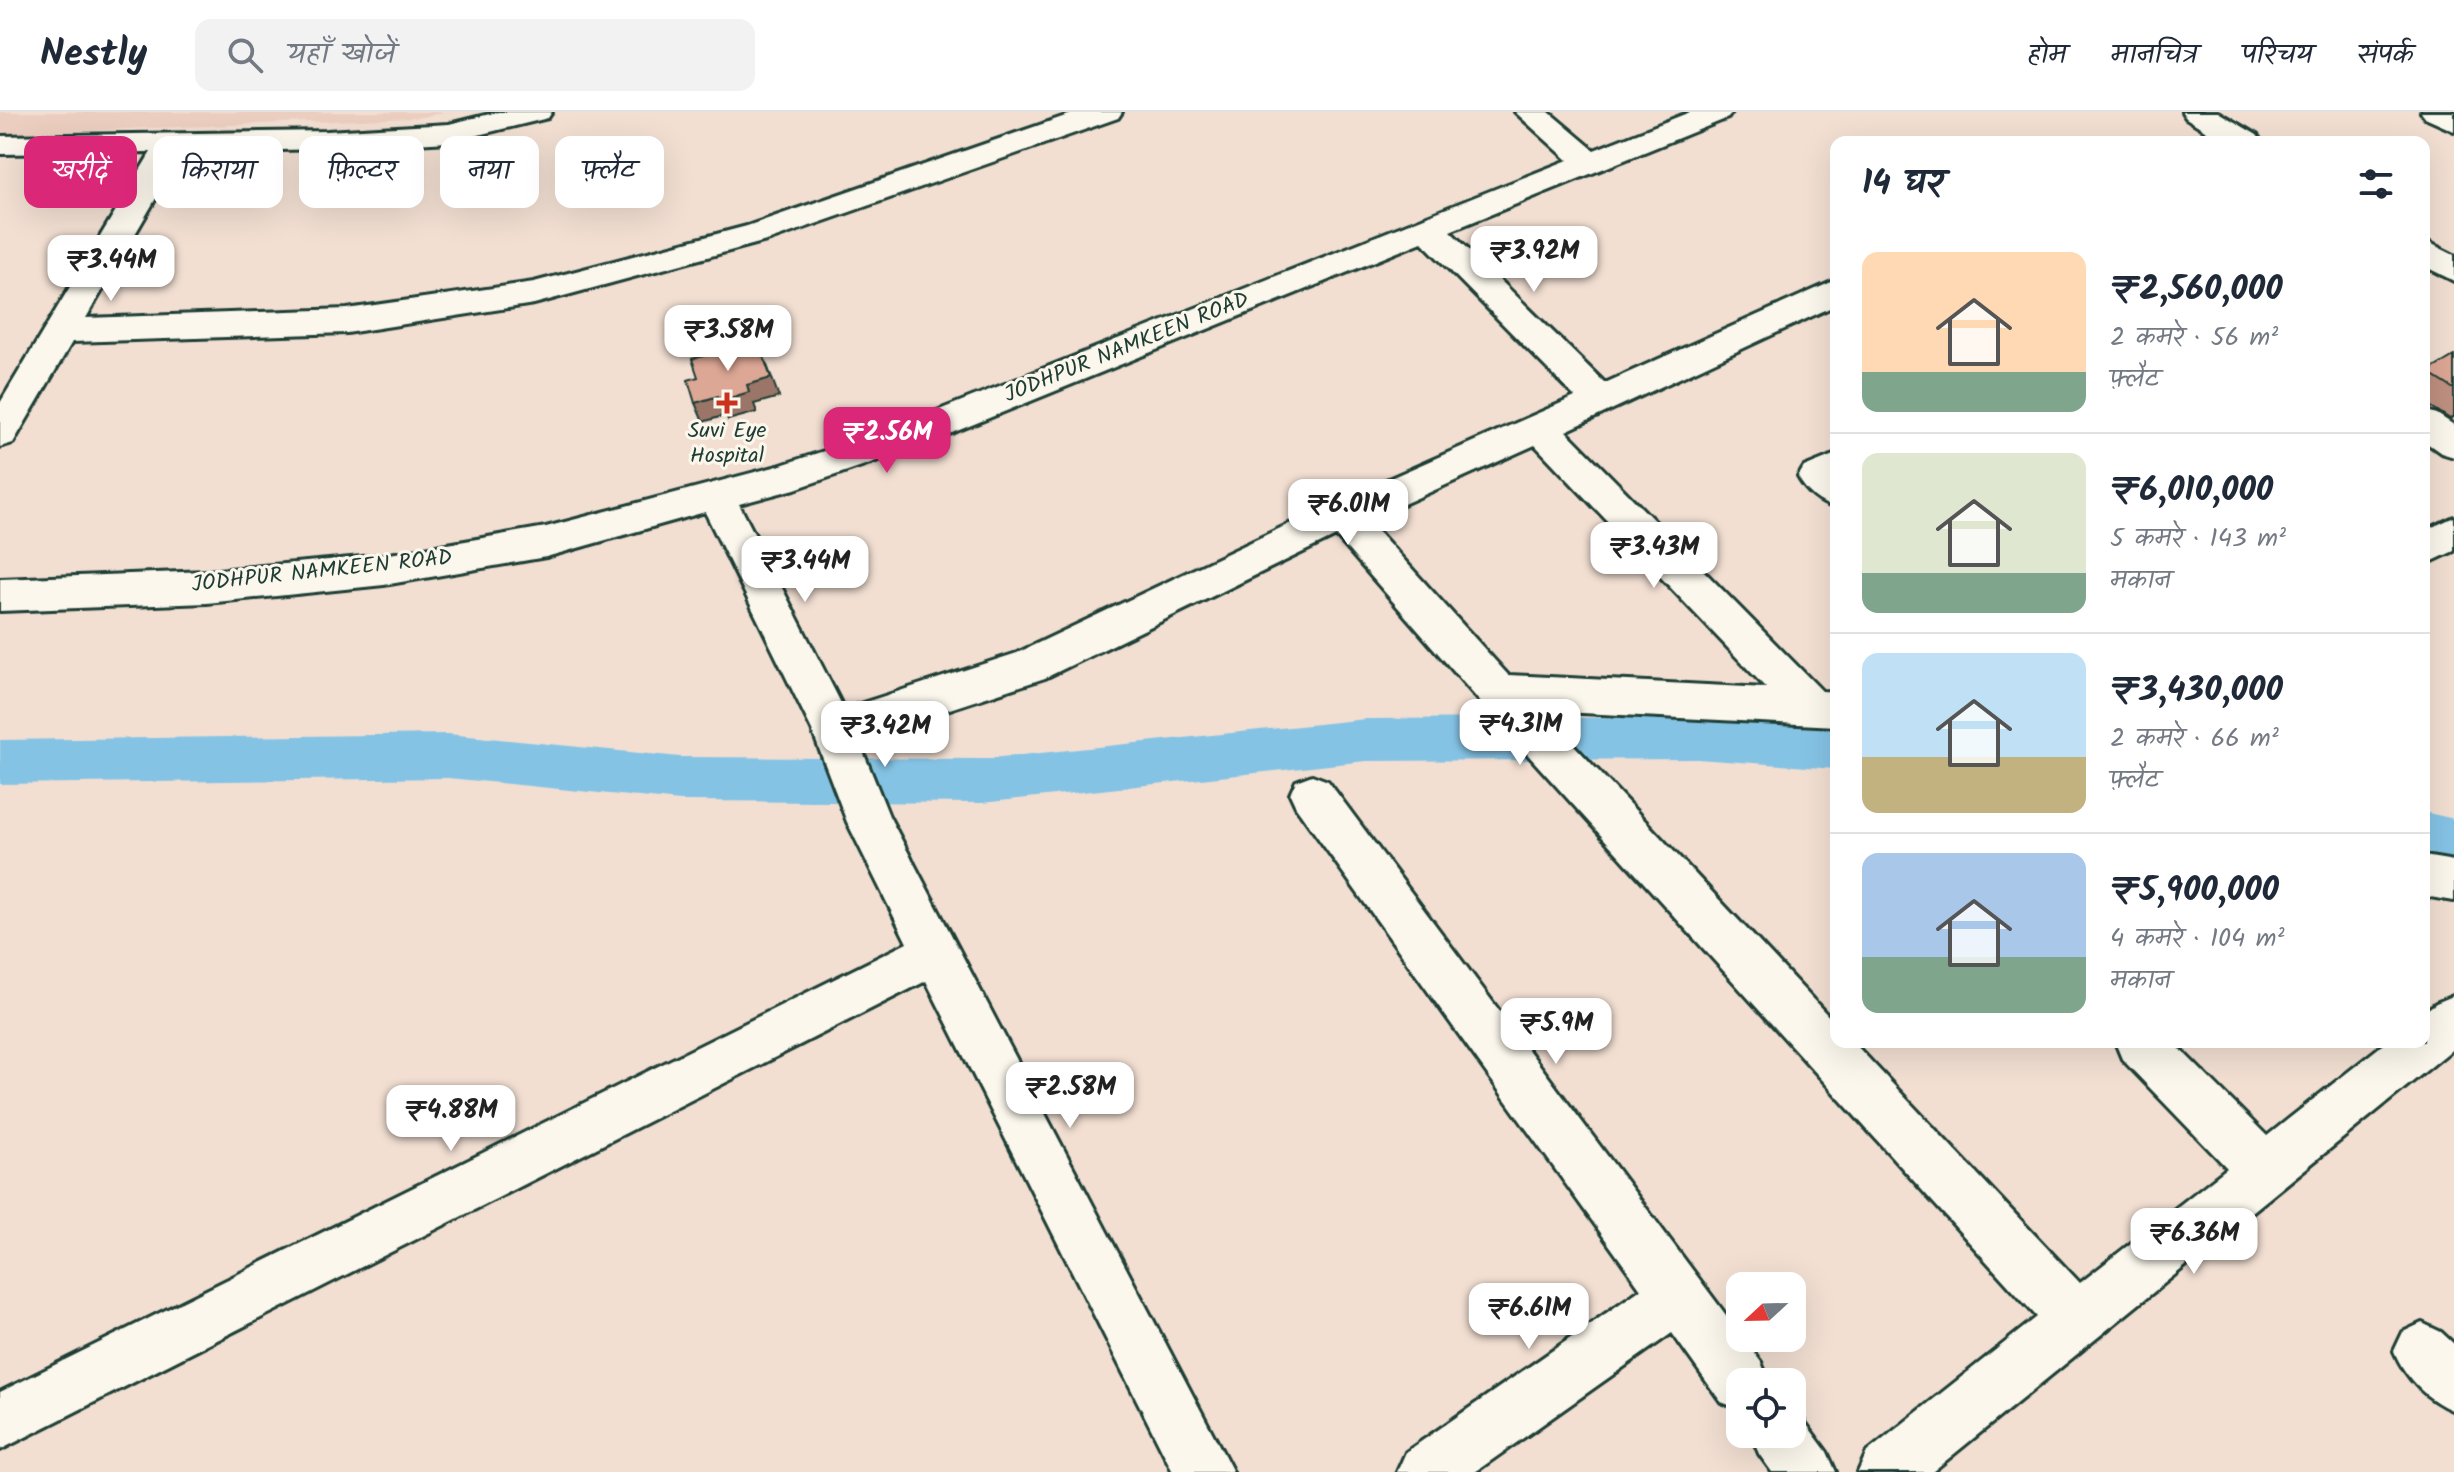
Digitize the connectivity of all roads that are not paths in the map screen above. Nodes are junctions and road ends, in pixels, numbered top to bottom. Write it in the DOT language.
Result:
graph roads {
  1 [pos="534,112"];
  2 [pos="1107,112"];
  3 [pos="1530,112"];
  4 [pos="1717,112"];
  5 [pos="2436,112"];
  6 [pos="2219,116"];
  7 [pos="2454,122"];
  8 [pos="2240,136"];
  9 [pos="283,141"];
  10 [pos="153,142"];
  11 [pos="0,145"];
  12 [pos="1591,163"];
  13 [pos="153,176"];
  14 [pos="1427,228"];
  15 [pos="2430,255"];
  16 [pos="2454,270"];
  17 [pos="1830,294"];
  18 [pos="61,331"];
  19 [pos="1601,401"];
  20 [pos="2430,427"];
  21 [pos="1540,428"];
  22 [pos="0,434"];
  23 [pos="2454,444"];
  24 [pos="1830,471"];
  25 [pos="1830,489"];
  26 [pos="715,495"];
  27 [pos="1341,516"];
  28 [pos="2454,532"];
  29 [pos="2430,546"];
  30 [pos="0,595"];
  31 [pos="1510,706"];
  32 [pos="1824,709"];
  33 [pos="835,736"];
  34 [pos="1312,794"];
  35 [pos="2430,877"];
  36 [pos="2454,881"];
  37 [pos="936,952"];
  38 [pos="2430,999"];
  39 [pos="2454,1020"];
  40 [pos="2430,1039"];
  41 [pos="2145,1048"];
  42 [pos="2419,1048"];
  43 [pos="2265,1170"];
  44 [pos="1678,1296"];
  45 [pos="2077,1320"];
  46 [pos="1731,1368"];
  47 [pos="0,1422"];
  48 [pos="1789,1448"];
  49 [pos="1204,1472"];
  50 [pos="1426,1472"];
  51 [pos="1807,1472"];
  52 [pos="1887,1472"];
  1 -- 9 [label="street"];
  2 -- 18 [label="street"];
  3 -- 12 [label="street"];
  4 -- 12 [label="street, JODHPUR NAMKEEN ROAD"];
  5 -- 7 [label="street"];
  6 -- 8 [label="street"];
  10 -- 11 [label="street"];
  12 -- 14 [label="street, JODHPUR NAMKEEN ROAD"];
  13 -- 18 [label="street"];
  14 -- 19 [label="street"];
  14 -- 26 [label="street, JODHPUR NAMKEEN ROAD"];
  15 -- 16 [label="street"];
  17 -- 19 [label="street"];
  18 -- 22 [label="street"];
  19 -- 21 [label="street"];
  20 -- 23 [label="street"];
  21 -- 27 [label="street"];
  21 -- 32 [label="street"];
  24 -- 25 [label="street"];
  26 -- 30 [label="street, JODHPUR NAMKEEN ROAD"];
  26 -- 33 [label="street"];
  27 -- 31 [label="street"];
  27 -- 33 [label="street"];
  28 -- 29 [label="street"];
  31 -- 32 [label="street"];
  31 -- 45 [label="street"];
  33 -- 37 [label="street"];
  34 -- 44 [label="street"];
  35 -- 36 [label="street"];
  37 -- 47 [label="street"];
  37 -- 49 [label="street"];
  38 -- 39 [label="street"];
  39 -- 40 [label="street"];
  41 -- 43 [label="street"];
  42 -- 43 [label="street"];
  43 -- 45 [label="street"];
  44 -- 46 [label="street"];
  44 -- 50 [label="street"];
  45 -- 52 [label="street"];
  48 -- 51 [label="street"];
}
